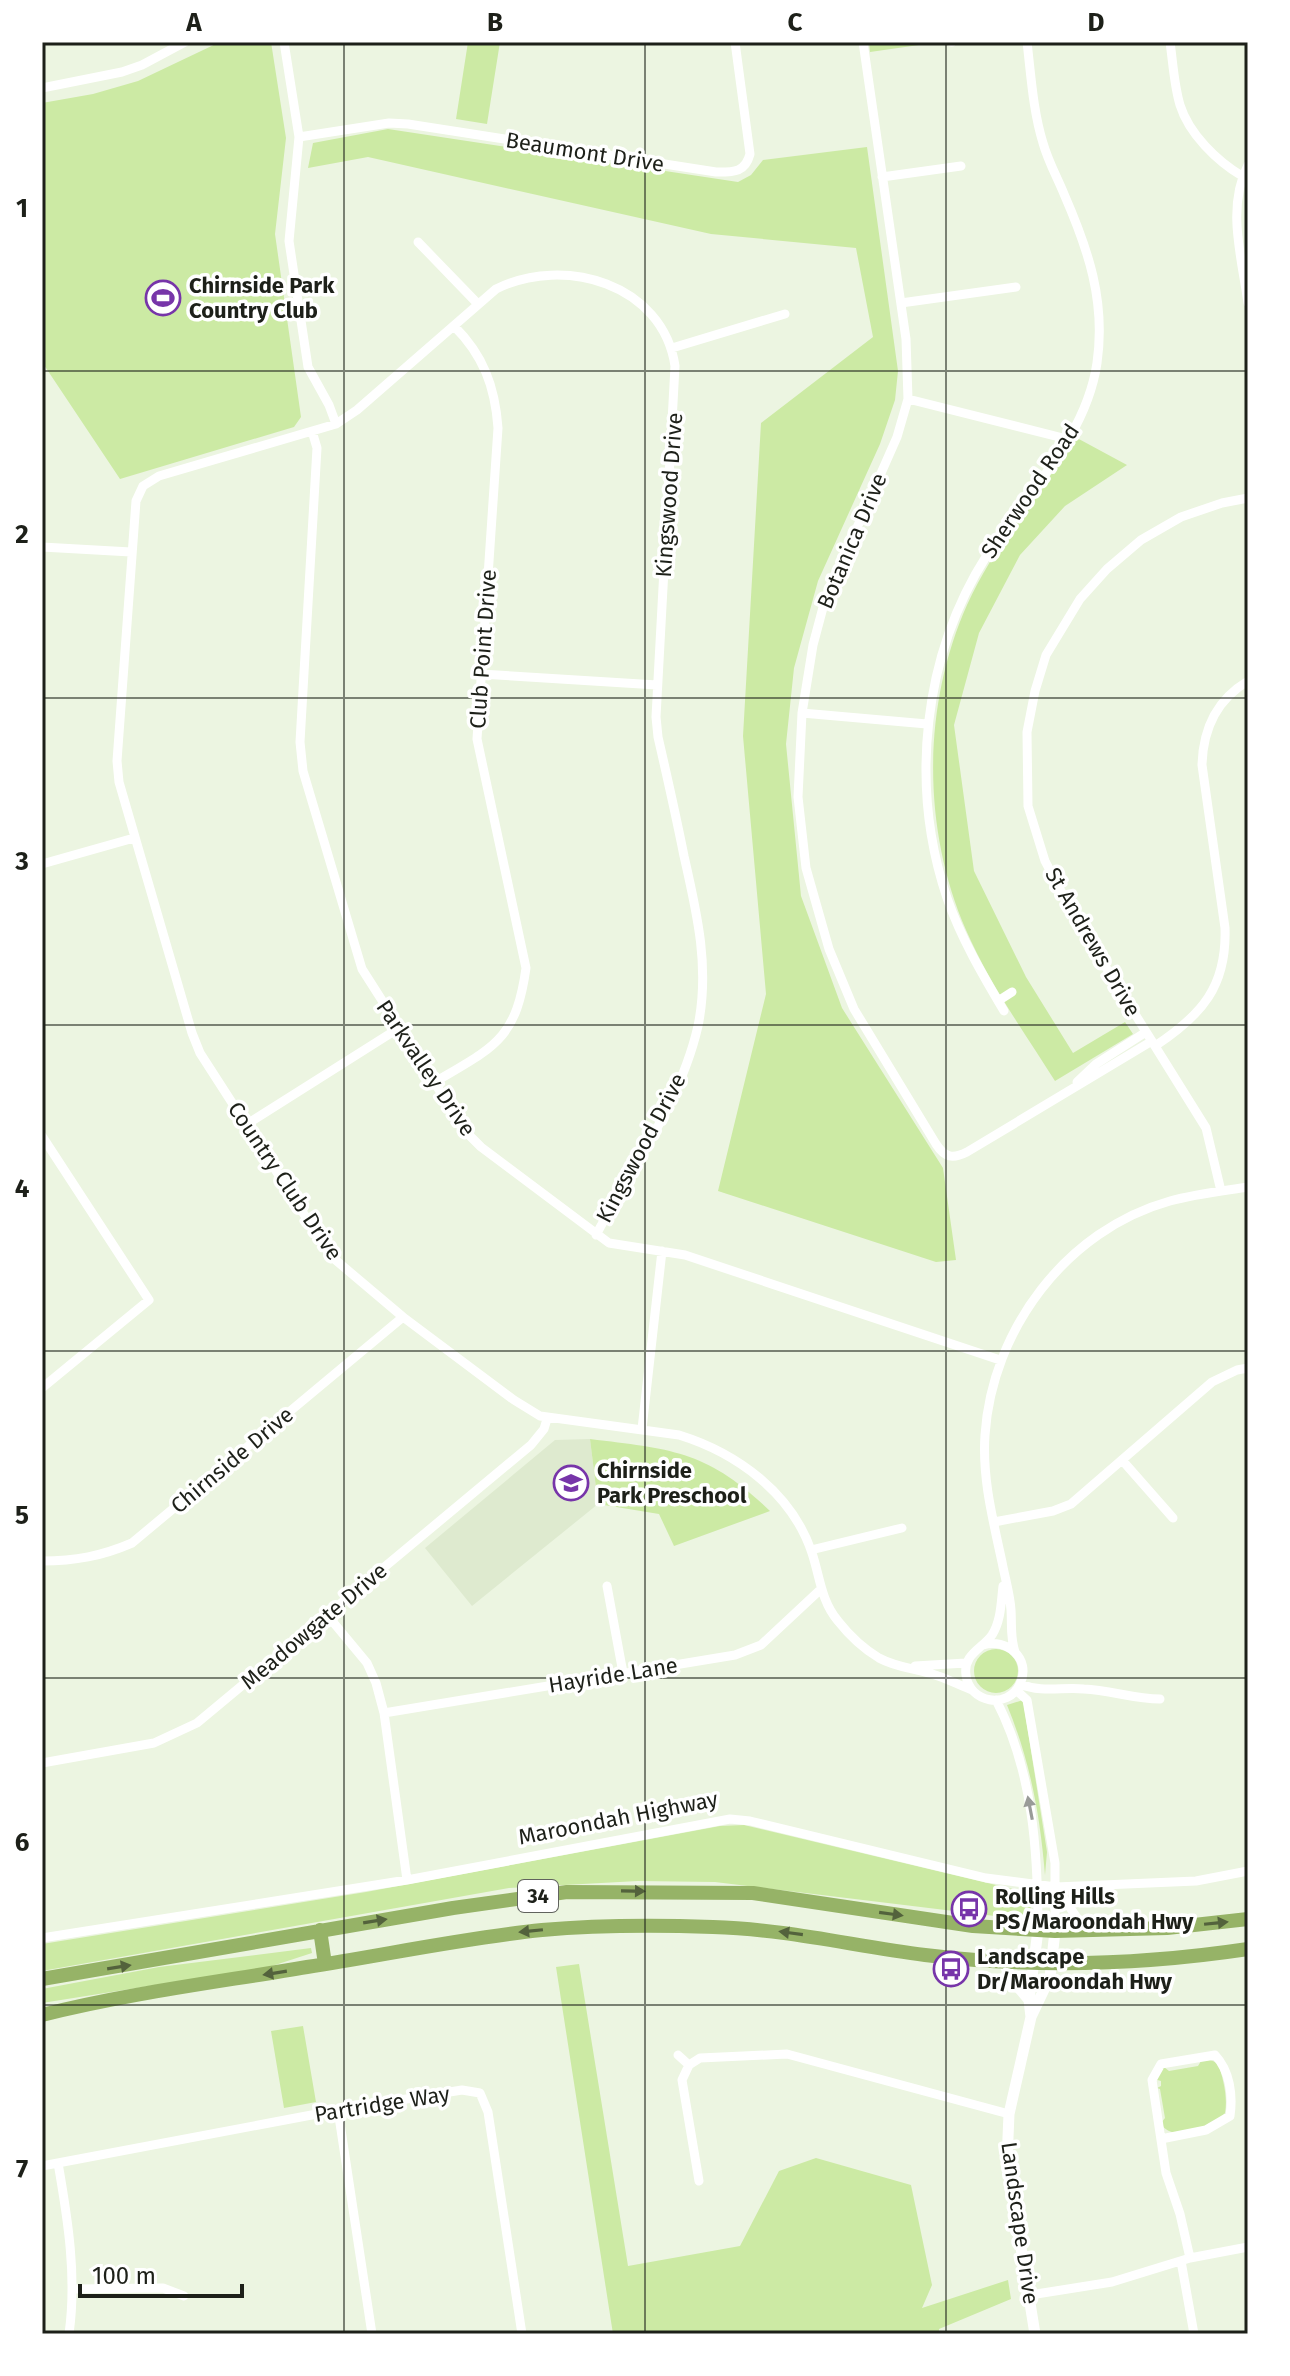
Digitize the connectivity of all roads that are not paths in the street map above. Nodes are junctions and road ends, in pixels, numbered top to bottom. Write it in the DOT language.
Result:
graph roads {
  1 [pos="185,42"];
  2 [pos="284,42"];
  3 [pos="735,42"];
  4 [pos="863,42"];
  5 [pos="1027,42"];
  6 [pos="1170,42"];
  7 [pos="42,88"];
  8 [pos="299,137"];
  9 [pos="1248,165"];
  10 [pos="961,166"];
  11 [pos="1242,176"];
  12 [pos="882,177"];
  13 [pos="418,242"];
  14 [pos="1245,256"];
  15 [pos="1016,287"];
  16 [pos="477,303"];
  17 [pos="901,303"];
  18 [pos="1248,303"];
  19 [pos="785,314"];
  20 [pos="454,326"];
  21 [pos="672,348"];
  22 [pos="908,399"];
  23 [pos="336,424"];
  24 [pos="312,431"];
  25 [pos="1067,439"];
  26 [pos="143,486"];
  27 [pos="1248,498"];
  28 [pos="42,547"];
  29 [pos="131,552"];
  30 [pos="480,674"];
  31 [pos="1248,681"];
  32 [pos="657,685"];
  33 [pos="802,713"];
  34 [pos="927,724"];
  35 [pos="134,838"];
  36 [pos="42,864"];
  37 [pos="1012,992"];
  38 [pos="998,1001"];
  39 [pos="1004,1011"];
  40 [pos="399,1028"];
  41 [pos="1151,1039"];
  42 [pos="435,1082"];
  43 [pos="247,1124"];
  44 [pos="42,1136"];
  45 [pos="1248,1187"];
  46 [pos="1221,1191"];
  47 [pos="596,1235"];
  48 [pos="662,1251"];
  49 [pos="403,1317"];
  50 [pos="1000,1360"];
  51 [pos="1248,1368"];
  52 [pos="42,1388"];
  53 [pos="547,1419"];
  54 [pos="642,1429"];
  55 [pos="1122,1460"];
  56 [pos="1173,1518"];
  57 [pos="994,1522"];
  58 [pos="902,1528"];
  59 [pos="811,1550"];
  60 [pos="42,1561"];
  61 [pos="1004,1575"];
  62 [pos="607,1586"];
  63 [pos="821,1589"];
  64 [pos="328,1616"];
  65 [pos="983,1645"];
  66 [pos="1015,1652"];
  67 [pos="966,1663"];
  68 [pos="904,1666"];
  69 [pos="623,1673"];
  70 [pos="1018,1687"];
  71 [pos="972,1690"];
  72 [pos="1160,1699"];
  73 [pos="996,1700"];
  74 [pos="384,1713"];
  75 [pos="42,1763"];
  76 [pos="1248,1871"];
  77 [pos="407,1880"];
  78 [pos="1038,1886"];
  79 [pos="1056,1887"];
  80 [pos="1248,1919"];
  81 [pos="320,1930"];
  82 [pos="1038,1930"];
  83 [pos="1055,1931"];
  84 [pos="1087,1932"];
  85 [pos="42,1938"];
  86 [pos="1248,1949"];
  87 [pos="1003,1962"];
  88 [pos="1035,1963"];
  89 [pos="325,1964"];
  90 [pos="1053,1964"];
  91 [pos="42,1979"];
  92 [pos="1029,2000"];
  93 [pos="42,2015"];
  94 [pos="1031,2017"];
  95 [pos="678,2055"];
  96 [pos="689,2065"];
  97 [pos="338,2110"];
  98 [pos="1009,2114"];
  99 [pos="1161,2139"];
  100 [pos="58,2163"];
  101 [pos="42,2166"];
  102 [pos="699,2181"];
  103 [pos="1248,2247"];
  104 [pos="1185,2260"];
  105 [pos="73,2289"];
  106 [pos="1030,2295"];
  107 [pos="184,2296"];
  108 [pos="69,2334"];
  109 [pos="372,2334"];
  110 [pos="522,2334"];
  111 [pos="1035,2334"];
  112 [pos="1194,2334"];
  1 -- 7 [label="street"];
  2 -- 8 [label="street"];
  3 -- 8 [label="street, Beaumont Drive"];
  4 -- 12 [label="street, Botanica Drive"];
  5 -- 25 [label="street, Sherwood Road"];
  6 -- 11 [label="street"];
  8 -- 23 [label="street"];
  9 -- 11 [label="street"];
  10 -- 12 [label="street"];
  11 -- 14 [label="street"];
  12 -- 17 [label="street, Botanica Drive"];
  13 -- 16 [label="street"];
  14 -- 18 [label="street"];
  15 -- 17 [label="street"];
  16 -- 20 [label="street, Kingswood Drive"];
  16 -- 21 [label="street, Kingswood Drive"];
  17 -- 22 [label="street, Botanica Drive"];
  19 -- 21 [label="street"];
  20 -- 23 [label="street, Kingswood Drive"];
  20 -- 30 [label="street, Club Point Drive"];
  21 -- 32 [label="street, Kingswood Drive"];
  22 -- 25 [label="street"];
  22 -- 33 [label="street, Botanica Drive"];
  23 -- 24 [label="street, Kingswood Drive"];
  24 -- 26 [label="street, Kingswood Drive"];
  24 -- 40 [label="street, Parkvalley Drive"];
  25 -- 34 [label="street, Sherwood Road"];
  26 -- 29 [label="street, Country Club Drive"];
  27 -- 41 [label="street, St Andrews Drive"];
  28 -- 29 [label="street"];
  29 -- 35 [label="street, Country Club Drive"];
  30 -- 32 [label="street"];
  30 -- 42 [label="street, Club Point Drive"];
  31 -- 41 [label="street, Botanica Drive"];
  32 -- 47 [label="street, Kingswood Drive"];
  33 -- 34 [label="street"];
  33 -- 41 [label="street, Botanica Drive"];
  34 -- 38 [label="street, Sherwood Road"];
  35 -- 36 [label="street"];
  35 -- 43 [label="street, Country Club Drive"];
  37 -- 38 [label="street"];
  38 -- 39 [label="street, Sherwood Road"];
  40 -- 42 [label="street, Parkvalley Drive"];
  40 -- 43 [label="street"];
  41 -- 46 [label="street, St Andrews Drive"];
  42 -- 47 [label="street, Parkvalley Drive"];
  43 -- 49 [label="street, Country Club Drive"];
  44 -- 52 [label="street"];
  45 -- 46 [label="street"];
  46 -- 50 [label="street"];
  47 -- 48 [label="street, Parkvalley Drive"];
  48 -- 50 [label="street, Parkvalley Drive"];
  48 -- 54 [label="street"];
  49 -- 53 [label="street, Country Club Drive"];
  49 -- 60 [label="street, Chirnside Drive"];
  50 -- 57 [label="street"];
  51 -- 55 [label="street"];
  53 -- 54 [label="street, Country Club Drive"];
  53 -- 64 [label="street, Meadowgate Drive"];
  54 -- 59 [label="street, Country Club Drive"];
  55 -- 56 [label="street"];
  55 -- 57 [label="street"];
  57 -- 61 [label="street"];
  58 -- 59 [label="street"];
  59 -- 63 [label="street, Country Club Drive"];
  61 -- 65 [label="street"];
  61 -- 66 [label="street"];
  62 -- 69 [label="street"];
  63 -- 68 [label="street, Country Club Drive"];
  63 -- 69 [label="street, Hayride Lane"];
  64 -- 74 [label="street"];
  64 -- 75 [label="street, Meadowgate Drive"];
  65 -- 66 [label="street"];
  65 -- 67 [label="street"];
  66 -- 70 [label="street"];
  67 -- 68 [label="street, Country Club Drive"];
  67 -- 71 [label="street"];
  68 -- 71 [label="street, Country Club Drive"];
  69 -- 74 [label="street, Hayride Lane"];
  70 -- 72 [label="street"];
  70 -- 73 [label="street"];
  70 -- 79 [label="street"];
  71 -- 73 [label="street"];
  78 -- 73 [label="street, one-way"];
  74 -- 77 [label="street"];
  76 -- 79 [label="street, Maroondah Highway"];
  77 -- 78 [label="street, Maroondah Highway"];
  77 -- 85 [label="street, Maroondah Highway"];
  78 -- 79 [label="street, Maroondah Highway"];
  78 -- 82 [label="street"];
  79 -- 83 [label="street"];
  79 -- 84 [label="street"];
  84 -- 80 [label="highway, 34, one-way"];
  81 -- 82 [label="highway, 34, one-way"];
  81 -- 89 [label="highway"];
  91 -- 81 [label="highway, 34, one-way"];
  82 -- 83 [label="highway, 34"];
  82 -- 88 [label="street, Landscape Drive"];
  83 -- 84 [label="highway, 34"];
  83 -- 90 [label="street, Landscape Drive"];
  86 -- 90 [label="highway, 34"];
  87 -- 88 [label="highway, 34"];
  87 -- 89 [label="highway, 34, one-way"];
  87 -- 92 [label="street"];
  88 -- 90 [label="highway, 34"];
  88 -- 92 [label="street, Landscape Drive"];
  89 -- 93 [label="highway, 34, one-way"];
  90 -- 94 [label="street, Landscape Drive"];
  92 -- 94 [label="street, Landscape Drive"];
  94 -- 98 [label="street, Landscape Drive"];
  95 -- 96 [label="street"];
  96 -- 98 [label="street"];
  96 -- 102 [label="street"];
  97 -- 100 [label="street, Partridge Way"];
  97 -- 109 [label="street"];
  97 -- 110 [label="street, Partridge Way"];
  98 -- 106 [label="street, Landscape Drive"];
  99 -- 99 [label="street"];
  99 -- 104 [label="street"];
  100 -- 101 [label="street, Partridge Way"];
  100 -- 105 [label="street"];
  103 -- 104 [label="street"];
  104 -- 106 [label="street"];
  104 -- 112 [label="street"];
  105 -- 107 [label="street"];
  105 -- 108 [label="street"];
  106 -- 111 [label="street, Landscape Drive"];
}
